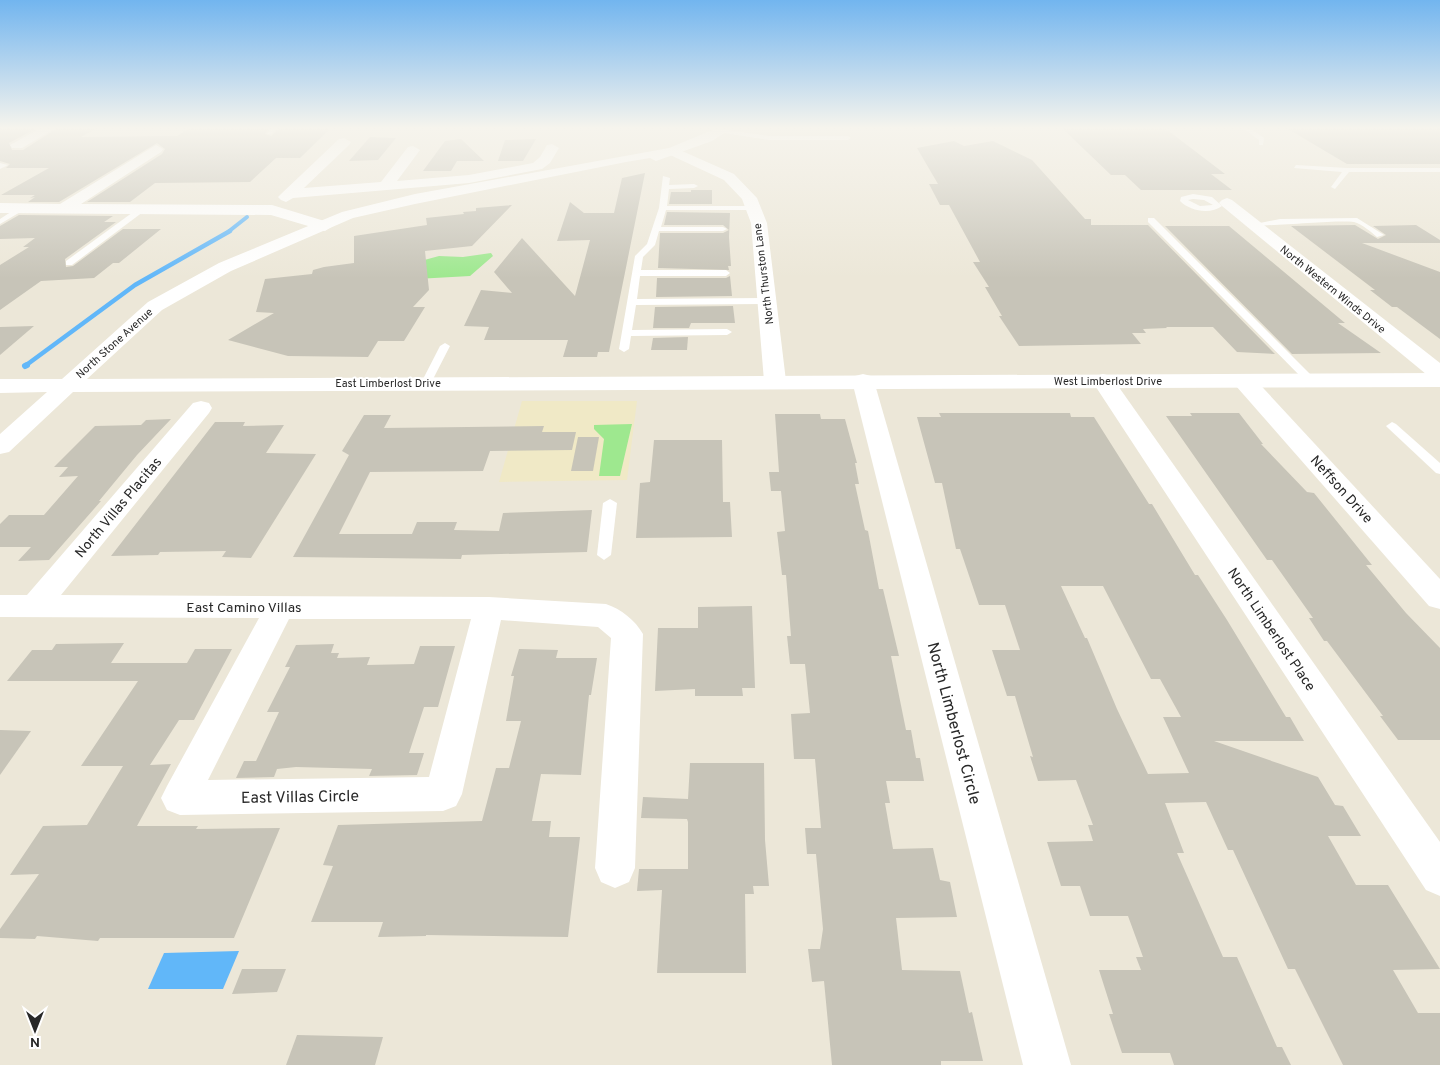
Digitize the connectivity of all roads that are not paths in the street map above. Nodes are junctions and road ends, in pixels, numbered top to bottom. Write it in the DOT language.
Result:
graph roads {
  1 [pos="666,178"];
  2 [pos="109,179"];
  3 [pos="306,179"];
  4 [pos="391,179"];
  5 [pos="471,179"];
  6 [pos="561,179"];
  7 [pos="731,179"];
  8 [pos="1340,179"];
  9 [pos="385,186"];
  10 [pos="694,186"];
  11 [pos="1335,186"];
  12 [pos="665,187"];
  13 [pos="290,194"];
  14 [pos="1226,203"];
  15 [pos="0,208"];
  16 [pos="23,208"];
  17 [pos="64,208"];
  18 [pos="662,208"];
  19 [pos="753,208"];
  20 [pos="143,209"];
  21 [pos="272,210"];
  22 [pos="1151,220"];
  23 [pos="0,222"];
  24 [pos="1254,225"];
  25 [pos="325,226"];
  26 [pos="657,229"];
  27 [pos="724,229"];
  28 [pos="1380,235"];
  29 [pos="69,263"];
  30 [pos="636,272"];
  31 [pos="726,272"];
  32 [pos="767,301"];
  33 [pos="632,302"];
  34 [pos="727,332"];
  35 [pos="627,333"];
  36 [pos="445,346"];
  37 [pos="624,349"];
  38 [pos="1440,374"];
  39 [pos="1311,380"];
  40 [pos="1440,380"];
  41 [pos="775,381"];
  42 [pos="863,381"];
  43 [pos="1103,381"];
  44 [pos="1244,381"];
  45 [pos="426,383"];
  46 [pos="67,385"];
  47 [pos="0,386"];
  48 [pos="201,408"];
  49 [pos="1392,426"];
  50 [pos="0,447"];
  51 [pos="1440,470"];
  52 [pos="610,503"];
  53 [pos="604,555"];
  54 [pos="1440,598"];
  55 [pos="0,606"];
  56 [pos="35,606"];
  57 [pos="280,607"];
  58 [pos="489,608"];
  59 [pos="615,868"];
  60 [pos="1440,876"];
  61 [pos="1047,1065"];
  1 -- 12 [label="lane"];
  2 -- 17 [label="street"];
  3 -- 13 [label="street"];
  4 -- 9 [label="street"];
  5 -- 9 [label="street"];
  6 -- 25 [label="street, North Stone Avenue"];
  7 -- 19 [label="street, North Thurston Lane"];
  8 -- 11 [label="lane"];
  9 -- 13 [label="street"];
  10 -- 12 [label="lane"];
  12 -- 18 [label="lane"];
  13 -- 21 [label="street"];
  14 -- 24 [label="street, North Western Winds Drive"];
  15 -- 16 [label="street"];
  16 -- 17 [label="street"];
  16 -- 23 [label="lane"];
  17 -- 20 [label="street"];
  18 -- 19 [label="lane"];
  18 -- 26 [label="lane"];
  19 -- 32 [label="street, North Thurston Lane"];
  20 -- 21 [label="street"];
  20 -- 29 [label="lane"];
  21 -- 25 [label="street"];
  22 -- 39 [label="lane"];
  24 -- 28 [label="lane"];
  24 -- 38 [label="street, North Western Winds Drive"];
  25 -- 46 [label="street, North Stone Avenue"];
  26 -- 27 [label="lane"];
  26 -- 30 [label="lane"];
  30 -- 31 [label="lane"];
  30 -- 33 [label="lane"];
  32 -- 33 [label="lane"];
  32 -- 41 [label="street, North Thurston Lane"];
  33 -- 35 [label="lane"];
  34 -- 35 [label="lane"];
  35 -- 37 [label="lane"];
  36 -- 45 [label="lane"];
  39 -- 40 [label="street, West Limberlost Drive"];
  39 -- 44 [label="street, West Limberlost Drive"];
  41 -- 42 [label="street, West Limberlost Drive"];
  41 -- 45 [label="street, East Limberlost Drive"];
  42 -- 43 [label="street, West Limberlost Drive"];
  42 -- 61 [label="street, North Limberlost Circle"];
  43 -- 44 [label="street, West Limberlost Drive"];
  43 -- 60 [label="street, North Limberlost Place"];
  44 -- 54 [label="street, Neffson Drive"];
  45 -- 46 [label="street, East Limberlost Drive"];
  46 -- 47 [label="street, East Limberlost Drive"];
  46 -- 50 [label="street, North Stone Avenue"];
  48 -- 56 [label="street, North Villas Placitas"];
  49 -- 51 [label="lane"];
  52 -- 53 [label="lane"];
  55 -- 56 [label="street, East Camino Villas"];
  56 -- 57 [label="street, East Camino Villas"];
  57 -- 58 [label="street, East Camino Villas"];
  57 -- 58 [label="street, East Villas Circle"];
  58 -- 59 [label="street, East Camino Villas"];
}
